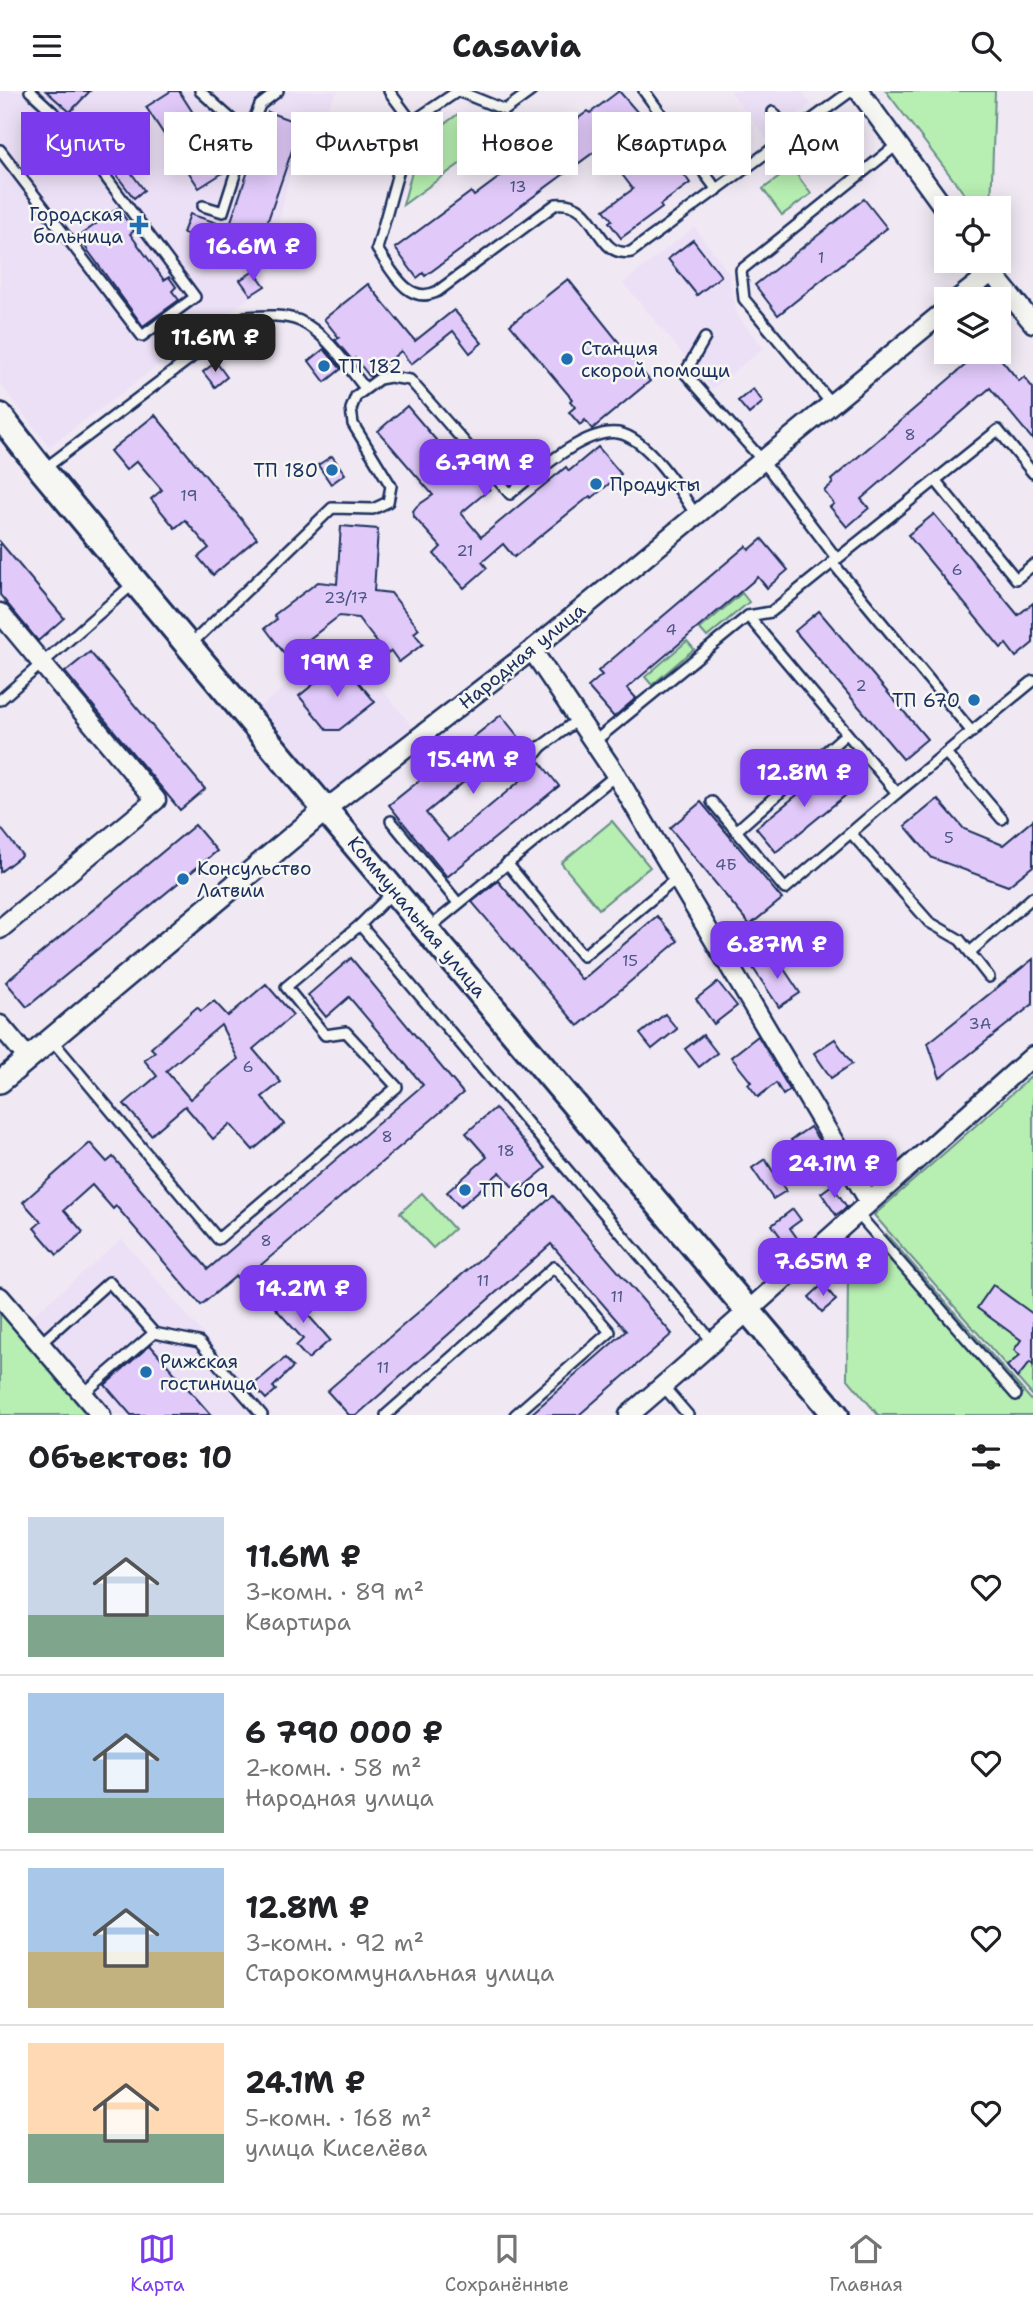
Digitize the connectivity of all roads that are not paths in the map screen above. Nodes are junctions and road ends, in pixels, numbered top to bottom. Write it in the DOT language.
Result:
graph roads {
  1 [pos="30,91"];
  2 [pos="200,91"];
  3 [pos="278,91"];
  4 [pos="389,91"];
  5 [pos="531,91"];
  6 [pos="644,91"];
  7 [pos="851,91"];
  8 [pos="859,91"];
  9 [pos="223,112"];
  10 [pos="257,112"];
  11 [pos="405,112"];
  12 [pos="427,112"];
  13 [pos="822,112"];
  14 [pos="898,144"];
  15 [pos="0,150"];
  16 [pos="765,154"];
  17 [pos="235,175"];
  18 [pos="397,175"];
  19 [pos="717,190"];
  20 [pos="935,196"];
  21 [pos="203,205"];
  22 [pos="981,273"];
  23 [pos="991,273"];
  24 [pos="968,287"];
  25 [pos="934,320"];
  26 [pos="1033,323"];
  27 [pos="705,338"];
  28 [pos="365,388"];
  29 [pos="831,403"];
  30 [pos="0,416"];
  31 [pos="762,460"];
  32 [pos="42,470"];
  33 [pos="1033,473"];
  34 [pos="936,481"];
  35 [pos="695,515"];
  36 [pos="835,561"];
  37 [pos="1033,565"];
  38 [pos="135,582"];
  39 [pos="0,613"];
  40 [pos="748,616"];
  41 [pos="189,646"];
  42 [pos="532,650"];
  43 [pos="42,664"];
  44 [pos="1033,681"];
  45 [pos="0,700"];
  46 [pos="579,719"];
  47 [pos="972,732"];
  48 [pos="846,734"];
  49 [pos="595,741"];
  50 [pos="532,753"];
  51 [pos="946,753"];
  52 [pos="616,775"];
  53 [pos="897,793"];
  54 [pos="712,802"];
  55 [pos="326,809"];
  56 [pos="1002,819"];
  57 [pos="391,821"];
  58 [pos="736,831"];
  59 [pos="851,833"];
  60 [pos="507,863"];
  61 [pos="677,878"];
  62 [pos="394,891"];
  63 [pos="1033,897"];
  64 [pos="458,903"];
  65 [pos="360,925"];
  66 [pos="0,929"];
  67 [pos="427,929"];
  68 [pos="970,952"];
  69 [pos="989,977"];
  70 [pos="0,1025"];
  71 [pos="51,1039"];
  72 [pos="1033,1056"];
  73 [pos="27,1057"];
  74 [pos="0,1082"];
  75 [pos="863,1207"];
  76 [pos="0,1297"];
  77 [pos="750,1311"];
  78 [pos="154,1333"];
  79 [pos="713,1342"];
  80 [pos="40,1344"];
  81 [pos="663,1386"];
  82 [pos="83,1394"];
  83 [pos="1016,1395"];
  84 [pos="101,1415"];
  85 [pos="262,1415"];
  86 [pos="386,1415"];
  87 [pos="515,1415"];
  88 [pos="629,1415"];
  89 [pos="688,1415"];
  90 [pos="836,1415"];
  1 -- 15 [label="lane"];
  2 -- 9 [label="lane"];
  3 -- 10 [label="lane"];
  4 -- 11 [label="lane"];
  5 -- 12 [label="lane"];
  6 -- 19 [label="lane"];
  7 -- 13 [label="lane"];
  8 -- 14 [label="street"];
  14 -- 20 [label="street"];
  14 -- 29 [label="lane"];
  16 -- 19 [label="lane"];
  17 -- 21 [label="lane"];
  18 -- 19 [label="lane"];
  22 -- 24 [label="street"];
  23 -- 26 [label="street"];
  25 -- 29 [label="street, Народная улица"];
  27 -- 31 [label="lane"];
  28 -- 32 [label="lane"];
  28 -- 35 [label="lane"];
  28 -- 41 [label="lane"];
  29 -- 31 [label="street, Народная улица"];
  30 -- 32 [label="main road, Коммунальная улица"];
  31 -- 35 [label="street, Народная улица"];
  31 -- 36 [label="lane"];
  32 -- 38 [label="main road, Коммунальная улица"];
  33 -- 34 [label="lane"];
  34 -- 36 [label="lane"];
  34 -- 37 [label="lane"];
  35 -- 42 [label="street, Народная улица"];
  36 -- 40 [label="lane"];
  36 -- 47 [label="lane"];
  38 -- 41 [label="main road, Коммунальная улица"];
  38 -- 43 [label="lane"];
  39 -- 43 [label="street"];
  40 -- 48 [label="lane"];
  40 -- 49 [label="lane"];
  41 -- 55 [label="main road, Коммунальная улица"];
  42 -- 46 [label="street"];
  42 -- 55 [label="street, Народная улица"];
  43 -- 45 [label="lane"];
  43 -- 66 [label="street"];
  44 -- 47 [label="lane"];
  46 -- 49 [label="street"];
  46 -- 50 [label="lane"];
  47 -- 51 [label="lane"];
  48 -- 53 [label="lane"];
  48 -- 58 [label="lane"];
  49 -- 52 [label="street"];
  51 -- 53 [label="lane"];
  51 -- 56 [label="lane"];
  52 -- 60 [label="lane"];
  52 -- 61 [label="street"];
  53 -- 59 [label="lane"];
  54 -- 58 [label="lane"];
  55 -- 62 [label="main road, Коммунальная улица"];
  55 -- 71 [label="street, Народная улица"];
  57 -- 64 [label="lane"];
  58 -- 59 [label="lane"];
  59 -- 68 [label="lane"];
  60 -- 61 [label="lane"];
  60 -- 64 [label="lane"];
  61 -- 75 [label="street"];
  62 -- 65 [label="lane"];
  62 -- 67 [label="main road, Коммунальная улица"];
  63 -- 68 [label="lane"];
  64 -- 67 [label="lane"];
  65 -- 71 [label="lane"];
  65 -- 79 [label="lane"];
  67 -- 77 [label="main road, Коммунальная улица"];
  68 -- 69 [label="lane"];
  70 -- 73 [label="street"];
  71 -- 73 [label="street, Народная улица"];
  72 -- 75 [label="street"];
  73 -- 74 [label="street, Народная улица"];
  75 -- 77 [label="street"];
  75 -- 83 [label="lane"];
  76 -- 80 [label="street"];
  77 -- 79 [label="street"];
  77 -- 90 [label="main road, Коммунальная улица"];
  78 -- 80 [label="lane"];
  78 -- 82 [label="lane"];
  78 -- 85 [label="lane"];
  79 -- 81 [label="street"];
  80 -- 82 [label="street"];
  81 -- 88 [label="street"];
  81 -- 89 [label="lane"];
  82 -- 84 [label="street"];
  86 -- 87 [label="lane"];
}
